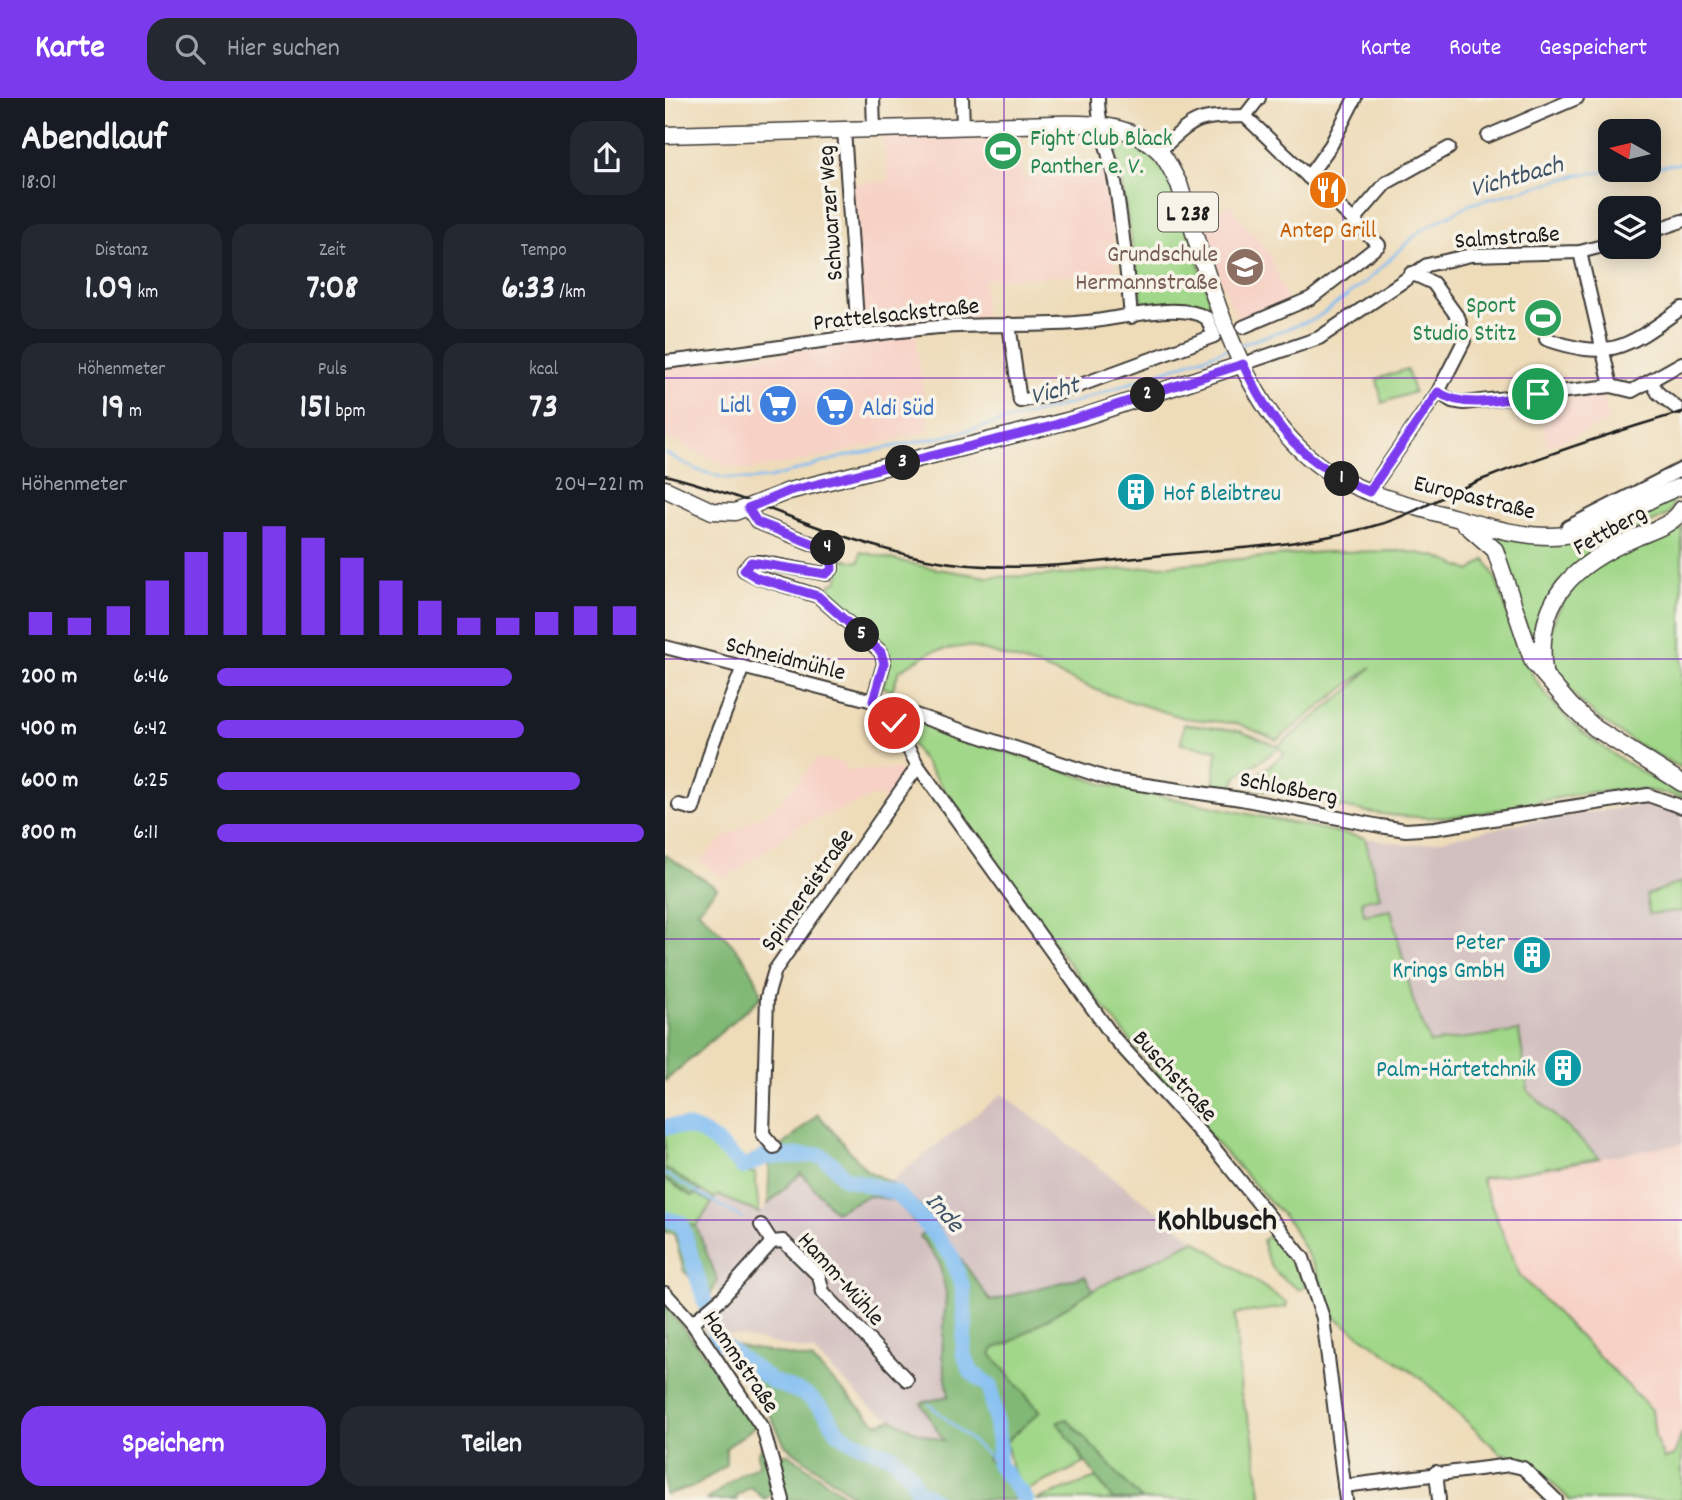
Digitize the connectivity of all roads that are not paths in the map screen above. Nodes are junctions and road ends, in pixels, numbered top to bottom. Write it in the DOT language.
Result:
graph roads {
  1 [pos="859,98"];
  2 [pos="873,98"];
  3 [pos="962,98"];
  4 [pos="1098,98"];
  5 [pos="1259,98"];
  6 [pos="1355,98"];
  7 [pos="1577,98"];
  8 [pos="1248,108"];
  9 [pos="1100,124"];
  10 [pos="963,127"];
  11 [pos="844,130"];
  12 [pos="874,130"];
  13 [pos="665,135"];
  14 [pos="1488,135"];
  15 [pos="1449,148"];
  16 [pos="1159,151"];
  17 [pos="1308,177"];
  18 [pos="1354,220"];
  19 [pos="1682,221"];
  20 [pos="1661,228"];
  21 [pos="1598,247"];
  22 [pos="1580,252"];
  23 [pos="1414,273"];
  24 [pos="1682,308"];
  25 [pos="1131,317"];
  26 [pos="1009,324"];
  27 [pos="857,335"];
  28 [pos="1546,339"];
  29 [pos="1239,345"];
  30 [pos="1605,350"];
  31 [pos="665,362"];
  32 [pos="1682,363"];
  33 [pos="1651,381"];
  34 [pos="1611,386"];
  35 [pos="1438,392"];
  36 [pos="1677,408"];
  37 [pos="1682,469"];
  38 [pos="1682,486"];
  39 [pos="665,489"];
  40 [pos="1369,492"];
  41 [pos="748,508"];
  42 [pos="1682,509"];
  43 [pos="1457,518"];
  44 [pos="1566,535"];
  45 [pos="665,648"];
  46 [pos="743,667"];
  47 [pos="1544,671"];
  48 [pos="873,701"];
  49 [pos="896,708"];
  50 [pos="918,766"];
  51 [pos="1682,783"];
  52 [pos="679,805"];
  53 [pos="1682,807"];
  54 [pos="768,1148"];
  55 [pos="761,1224"];
  56 [pos="772,1242"];
  57 [pos="665,1293"];
  58 [pos="696,1320"];
  59 [pos="908,1380"];
  60 [pos="1436,1472"];
  61 [pos="1344,1486"];
  62 [pos="783,1500"];
  63 [pos="1346,1500"];
  64 [pos="1439,1500"];
  65 [pos="1556,1500"];
  1 -- 2 [label="street"];
  2 -- 12 [label="street"];
  3 -- 10 [label="street"];
  4 -- 9 [label="street"];
  5 -- 8 [label="street"];
  6 -- 17 [label="street"];
  7 -- 14 [label="street"];
  8 -- 16 [label="street"];
  8 -- 17 [label="street"];
  9 -- 10 [label="main road"];
  9 -- 16 [label="main road"];
  9 -- 25 [label="street"];
  10 -- 12 [label="main road"];
  11 -- 12 [label="main road"];
  11 -- 13 [label="main road"];
  11 -- 27 [label="street, Schwarzer Weg"];
  15 -- 18 [label="street"];
  16 -- 29 [label="main road, Europastraße / L 238"];
  17 -- 18 [label="street"];
  18 -- 29 [label="street"];
  19 -- 20 [label="street"];
  21 -- 22 [label="street, Salmstraße"];
  22 -- 23 [label="street, Salmstraße"];
  22 -- 30 [label="street"];
  23 -- 29 [label="street, Salmstraße"];
  23 -- 35 [label="street"];
  24 -- 30 [label="street"];
  25 -- 26 [label="street, Prattelsackstraße"];
  25 -- 26 [label="street, Prattelsackstraße"];
  26 -- 27 [label="street, Prattelsackstraße"];
  27 -- 31 [label="street, Prattelsackstraße"];
  28 -- 30 [label="street"];
  29 -- 40 [label="main road, Europastraße / L 238"];
  29 -- 41 [label="main road"];
  30 -- 34 [label="street"];
  32 -- 33 [label="street"];
  33 -- 34 [label="street"];
  33 -- 36 [label="street"];
  34 -- 35 [label="street"];
  35 -- 40 [label="street"];
  37 -- 44 [label="street"];
  38 -- 44 [label="main road, Europastraße / L 238"];
  39 -- 41 [label="main road"];
  40 -- 43 [label="main road, Europastraße / L 238"];
  41 -- 48 [label="street"];
  42 -- 47 [label="main road, Fettberg"];
  43 -- 44 [label="main road, Europastraße / L 238"];
  43 -- 47 [label="main road"];
  45 -- 46 [label="street, Schneidmühle"];
  46 -- 48 [label="street, Schneidmühle"];
  46 -- 52 [label="street"];
  47 -- 51 [label="main road"];
  48 -- 49 [label="street, Schneidmühle"];
  49 -- 50 [label="street, Buschstraße"];
  49 -- 53 [label="street, Schloßberg"];
  50 -- 54 [label="street, Spinnereistraße"];
  50 -- 61 [label="street, Buschstraße"];
  55 -- 56 [label="street, Hamm-Mühle"];
  56 -- 58 [label="street, Hamm-Mühle"];
  56 -- 59 [label="street, Hamm-Mühle"];
  57 -- 58 [label="street, Hammstraße"];
  58 -- 62 [label="street, Hammstraße"];
  60 -- 61 [label="street"];
  60 -- 64 [label="street"];
  60 -- 65 [label="street"];
  61 -- 63 [label="street, Buschstraße"];
}
